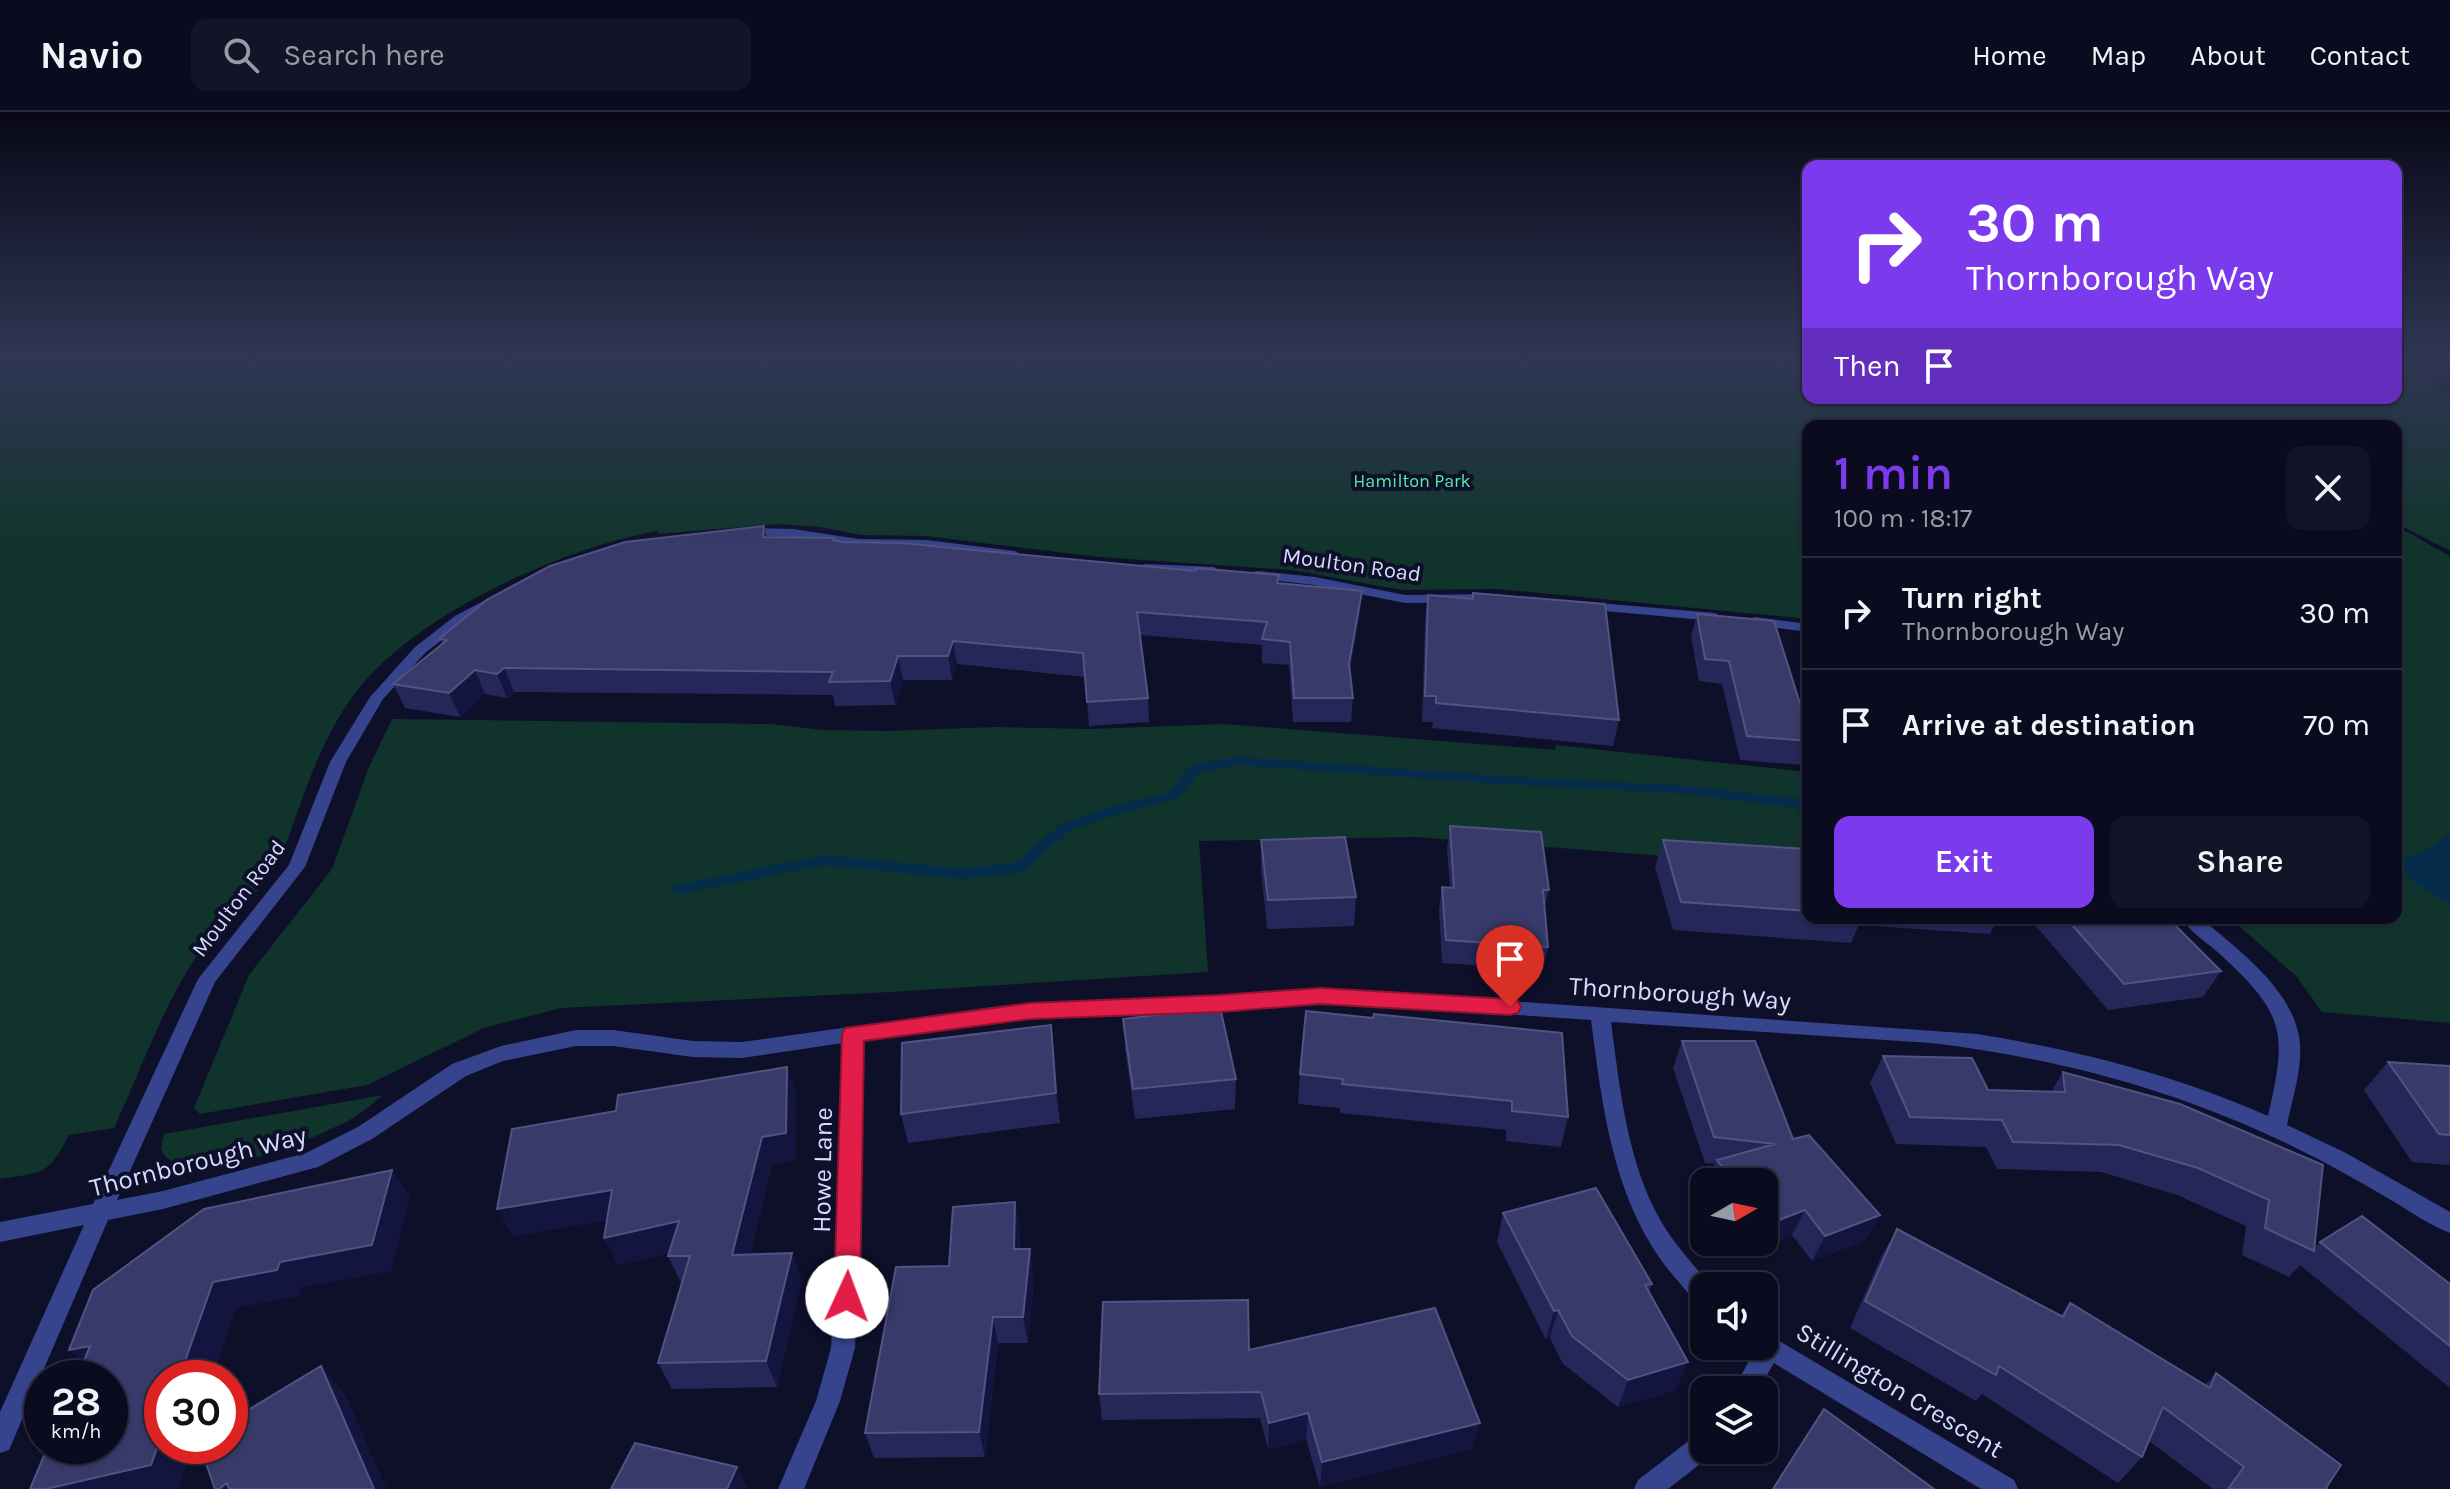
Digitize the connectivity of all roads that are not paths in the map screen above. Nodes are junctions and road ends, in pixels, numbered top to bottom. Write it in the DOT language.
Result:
graph roads {
  1 [pos="734,533"];
  2 [pos="1024,556"];
  3 [pos="1129,567"];
  4 [pos="499,597"];
  5 [pos="1502,598"];
  6 [pos="1577,605"];
  7 [pos="1802,627"];
  8 [pos="2197,924"];
  9 [pos="1600,1013"];
  10 [pos="853,1034"];
  11 [pos="2276,1129"];
  12 [pos="99,1214"];
  13 [pos="2450,1223"];
  14 [pos="0,1232"];
  15 [pos="1690,1276"];
  16 [pos="1778,1352"];
  17 [pos="0,1441"];
  18 [pos="1690,1456"];
  19 [pos="791,1489"];
  20 [pos="1647,1489"];
  21 [pos="2005,1489"];
  1 -- 2 [label="street"];
  3 -- 5 [label="street, Moulton Road"];
  4 -- 12 [label="street, Moulton Road"];
  6 -- 7 [label="street"];
  8 -- 11 [label="street"];
  9 -- 10 [label="street, Thornborough Way"];
  9 -- 11 [label="street, Thornborough Way"];
  9 -- 15 [label="street"];
  10 -- 12 [label="street, Thornborough Way"];
  10 -- 19 [label="street, Howe Lane"];
  11 -- 13 [label="street, Thornborough Way"];
  12 -- 14 [label="street, Thornborough Way"];
  12 -- 17 [label="street, Moulton Road"];
  16 -- 21 [label="street, Stillington Crescent"];
  18 -- 20 [label="street"];
}
